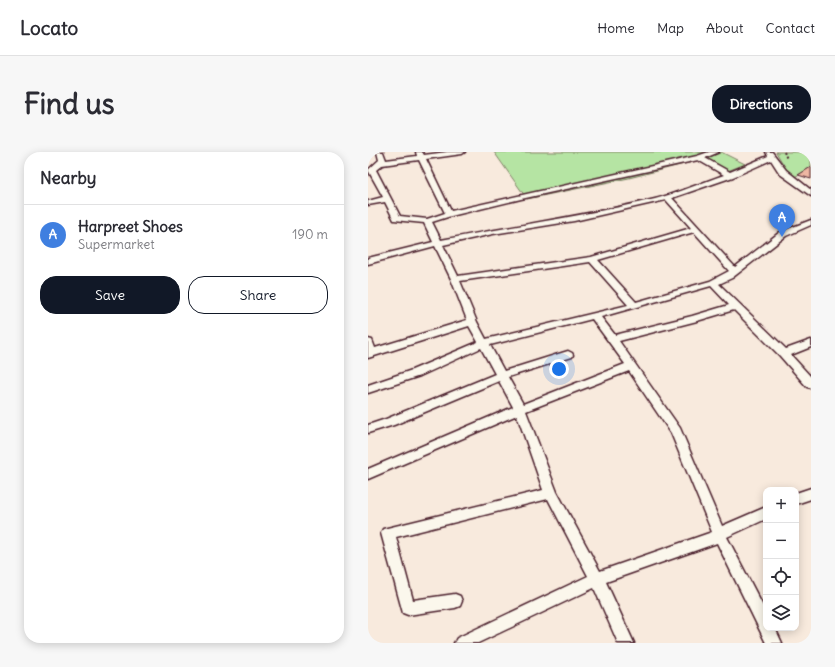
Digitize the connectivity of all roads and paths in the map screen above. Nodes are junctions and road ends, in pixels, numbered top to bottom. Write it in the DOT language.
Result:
graph roads {
  1 [pos="462,152"];
  2 [pos="716,152"];
  3 [pos="420,154"];
  4 [pos="770,154"];
  5 [pos="381,158"];
  6 [pos="699,158"];
  7 [pos="368,162"];
  8 [pos="370,171"];
  9 [pos="730,175"];
  10 [pos="811,194"];
  11 [pos="668,198"];
  12 [pos="386,199"];
  13 [pos="368,203"];
  14 [pos="449,214"];
  15 [pos="427,221"];
  16 [pos="811,222"];
  17 [pos="696,229"];
  18 [pos="438,243"];
  19 [pos="592,260"];
  20 [pos="368,261"];
  21 [pos="734,271"];
  22 [pos="455,279"];
  23 [pos="713,284"];
  24 [pos="634,306"];
  25 [pos="736,306"];
  26 [pos="594,315"];
  27 [pos="472,322"];
  28 [pos="613,339"];
  29 [pos="368,342"];
  30 [pos="484,343"];
  31 [pos="811,344"];
  32 [pos="369,353"];
  33 [pos="784,354"];
  34 [pos="568,355"];
  35 [pos="631,366"];
  36 [pos="503,374"];
  37 [pos="811,384"];
  38 [pos="368,390"];
  39 [pos="520,409"];
  40 [pos="368,429"];
  41 [pos="368,474"];
  42 [pos="551,493"];
  43 [pos="811,493"];
  44 [pos="799,499"];
  45 [pos="763,514"];
  46 [pos="719,534"];
  47 [pos="597,579"];
  48 [pos="455,601"];
  49 [pos="763,622"];
  50 [pos="768,631"];
  51 [pos="462,643"];
  52 [pos="626,643"];
  53 [pos="774,643"];
  1 -- 3 [label="street"];
  2 -- 6 [label="street"];
  3 -- 5 [label="street"];
  3 -- 14 [label="street"];
  4 -- 9 [label="street"];
  4 -- 10 [label="street"];
  5 -- 7 [label="street"];
  5 -- 8 [label="street"];
  6 -- 9 [label="street"];
  6 -- 14 [label="street"];
  8 -- 12 [label="street"];
  9 -- 11 [label="street"];
  11 -- 17 [label="street"];
  11 -- 18 [label="street"];
  12 -- 13 [label="street"];
  12 -- 15 [label="street"];
  14 -- 15 [label="street"];
  15 -- 18 [label="street"];
  16 -- 21 [label="street"];
  17 -- 19 [label="street"];
  17 -- 21 [label="street"];
  18 -- 20 [label="street"];
  18 -- 22 [label="street"];
  19 -- 22 [label="street"];
  19 -- 24 [label="street"];
  21 -- 23 [label="street"];
  22 -- 27 [label="street"];
  23 -- 24 [label="street"];
  23 -- 25 [label="street"];
  24 -- 26 [label="street"];
  25 -- 28 [label="street"];
  25 -- 33 [label="street"];
  26 -- 28 [label="street"];
  26 -- 30 [label="street"];
  27 -- 30 [label="street"];
  27 -- 32 [label="street"];
  28 -- 35 [label="street"];
  29 -- 32 [label="street"];
  30 -- 36 [label="street"];
  30 -- 38 [label="street"];
  31 -- 33 [label="street"];
  33 -- 37 [label="street"];
  34 -- 36 [label="street"];
  35 -- 39 [label="street"];
  35 -- 46 [label="street"];
  36 -- 39 [label="street"];
  36 -- 40 [label="street"];
  39 -- 41 [label="street"];
  39 -- 42 [label="street"];
  42 -- 47 [label="street"];
  42 -- 48 [label="street"];
  43 -- 44 [label="street"];
  45 -- 46 [label="street"];
  46 -- 47 [label="street"];
  46 -- 49 [label="street"];
  47 -- 51 [label="street"];
  47 -- 52 [label="street"];
  50 -- 53 [label="street"];
}
